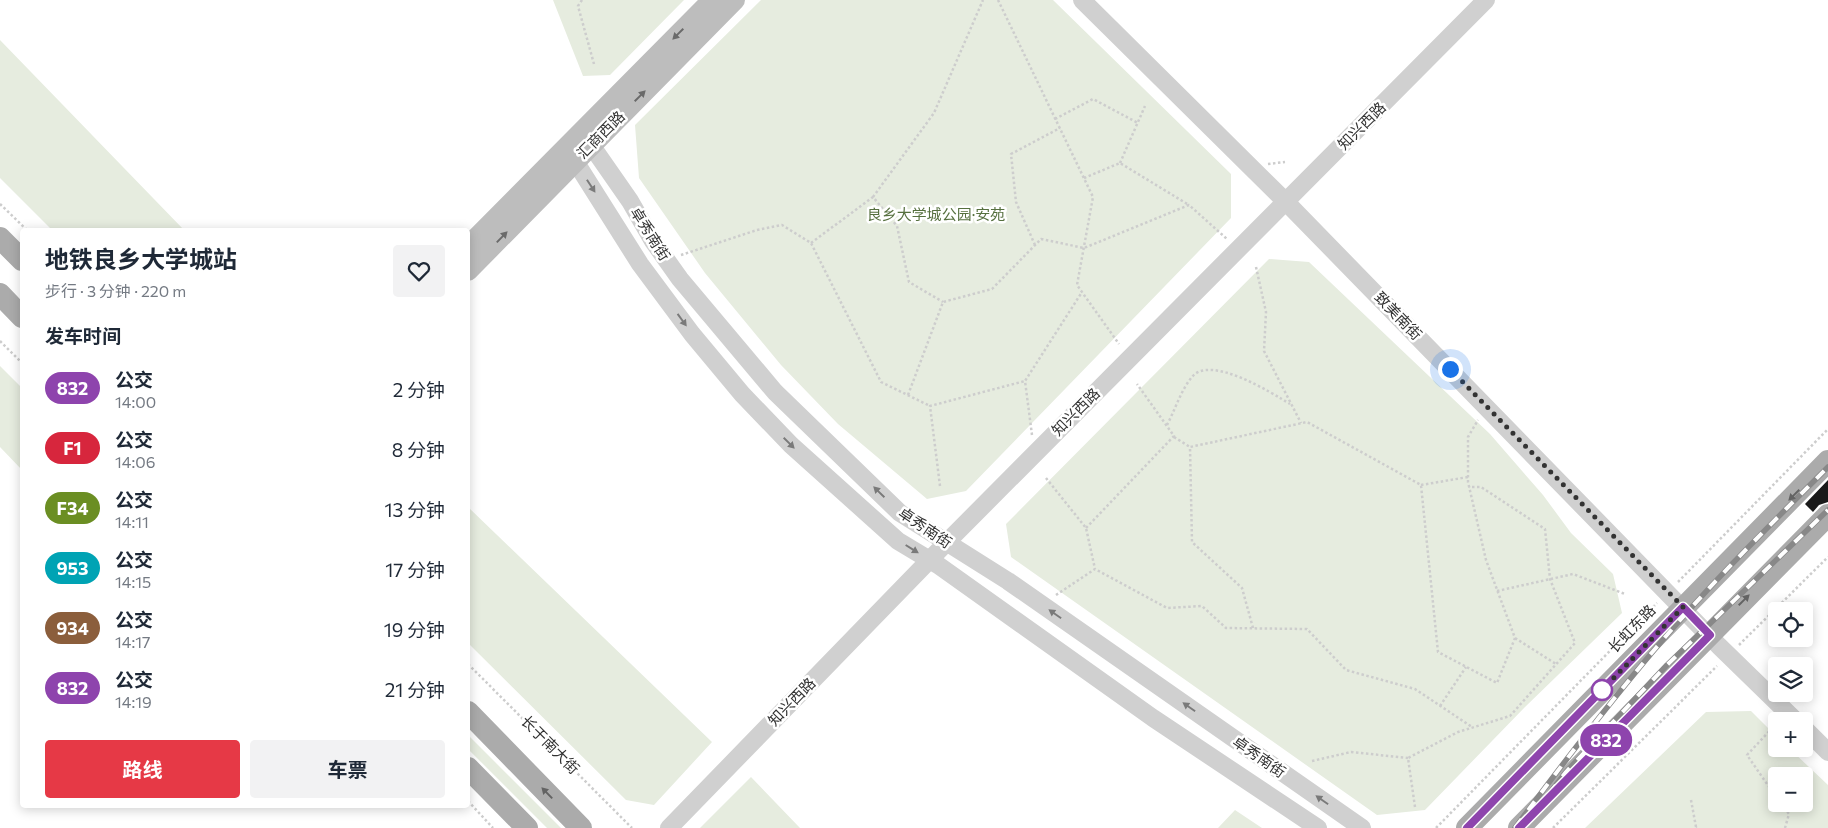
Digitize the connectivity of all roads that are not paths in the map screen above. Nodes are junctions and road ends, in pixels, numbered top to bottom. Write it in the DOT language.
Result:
graph roads {
  1 [pos="712,0"];
  2 [pos="735,0"];
  3 [pos="1082,0"];
  4 [pos="1486,0"];
  5 [pos="587,137"];
  6 [pos="571,152"];
  7 [pos="1286,202"];
  8 [pos="0,238"];
  9 [pos="470,244"];
  10 [pos="20,258"];
  11 [pos="470,270"];
  12 [pos="0,294"];
  13 [pos="20,315"];
  14 [pos="1828,461"];
  15 [pos="1828,515"];
  16 [pos="947,542"];
  17 [pos="930,561"];
  18 [pos="1675,600"];
  19 [pos="1710,635"];
  20 [pos="1787,712"];
  21 [pos="470,714"];
  22 [pos="1813,737"];
  23 [pos="1828,752"];
  24 [pos="470,770"];
  25 [pos="527,828"];
  26 [pos="581,828"];
  27 [pos="669,828"];
  28 [pos="1318,828"];
  29 [pos="1362,828"];
  30 [pos="1467,828"];
  31 [pos="1519,828"];
  1 -- 5 [label="main road, 汇商西路, one-way"];
  5 -- 2 [label="main road, 汇商西路, one-way"];
  3 -- 7 [label="street, 致美南街"];
  4 -- 7 [label="street, 知兴西路"];
  5 -- 6 [label="main road, 汇商西路"];
  16 -- 5 [label="street, 卓秀南街, one-way"];
  6 -- 9 [label="main road, 汇商西路"];
  11 -- 6 [label="main road, 汇商西路, one-way"];
  6 -- 17 [label="street, 卓秀南街, one-way"];
  7 -- 16 [label="street, 知兴西路"];
  7 -- 18 [label="street, 致美南街"];
  8 -- 10 [label="main road"];
  12 -- 13 [label="main road"];
  14 -- 18 [label="main road, 长虹东路, one-way"];
  19 -- 15 [label="main road, one-way"];
  16 -- 17 [label="street, 知兴西路"];
  29 -- 16 [label="street, 卓秀南街, one-way"];
  17 -- 27 [label="street, 知兴西路"];
  17 -- 28 [label="street, 卓秀南街"];
  18 -- 19 [label="street, 致美南街"];
  18 -- 30 [label="main road, 长虹东路"];
  19 -- 20 [label="street, 致美南街"];
  19 -- 31 [label="main road"];
  26 -- 21 [label="main road, one-way"];
  22 -- 23 [label="street"];
  24 -- 25 [label="main road"];
}
